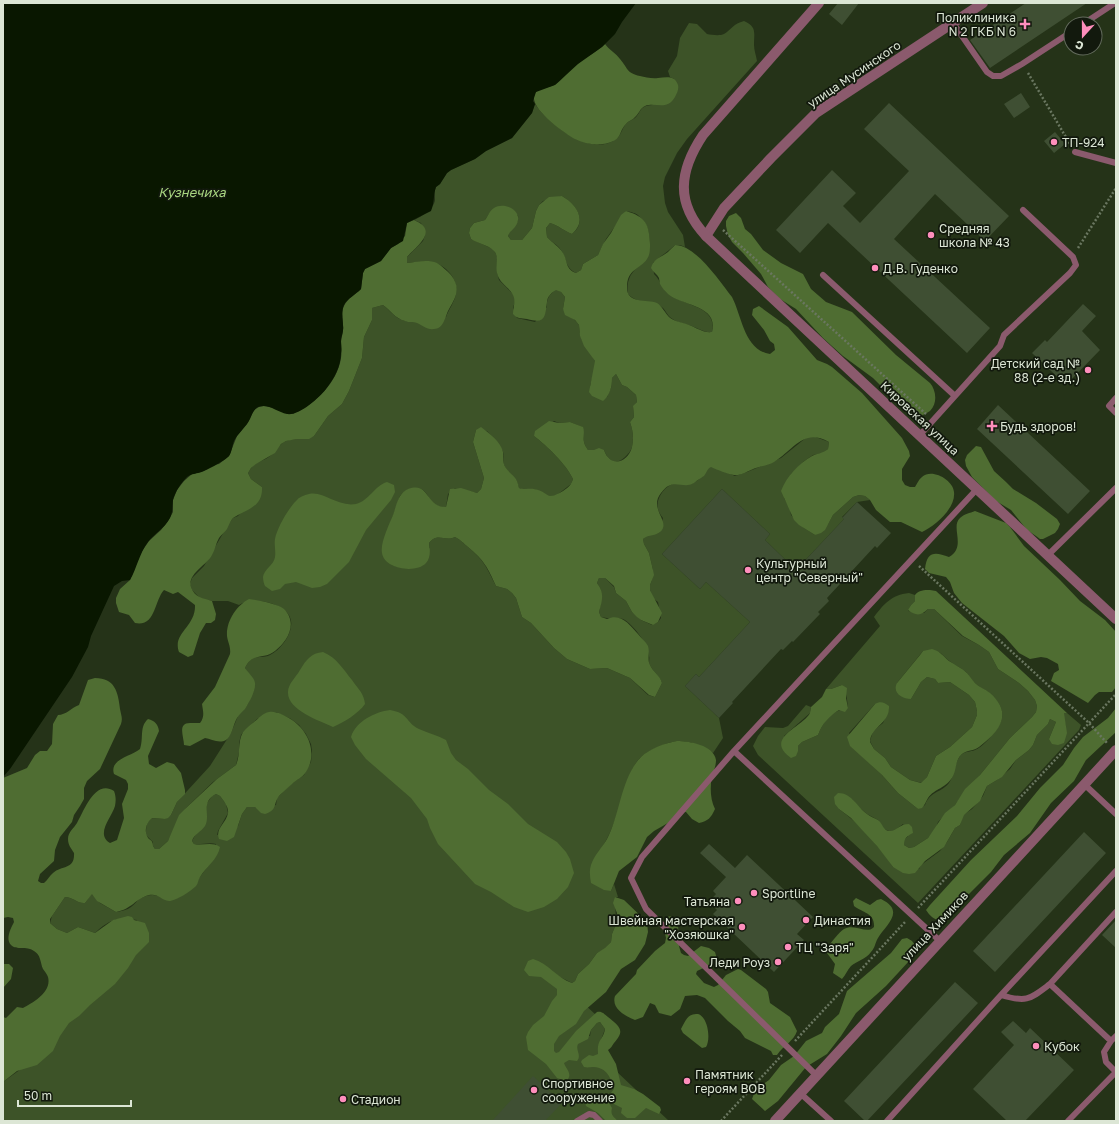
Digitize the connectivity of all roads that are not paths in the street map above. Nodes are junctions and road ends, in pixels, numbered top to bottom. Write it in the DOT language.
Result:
graph roads {
  1 [pos="819,3"];
  2 [pos="983,3"];
  3 [pos="1115,3"];
  4 [pos="1095,16"];
  5 [pos="953,23"];
  6 [pos="1063,37"];
  7 [pos="1075,152"];
  8 [pos="1116,163"];
  9 [pos="1023,210"];
  10 [pos="706,236"];
  11 [pos="823,276"];
  12 [pos="955,396"];
  13 [pos="1116,398"];
  14 [pos="1116,413"];
  15 [pos="919,436"];
  16 [pos="1116,488"];
  17 [pos="977,489"];
  18 [pos="1047,556"];
  19 [pos="1116,619"];
  20 [pos="734,751"];
  21 [pos="1115,751"];
  22 [pos="1084,784"];
  23 [pos="1116,814"];
  24 [pos="1116,872"];
  25 [pos="1116,912"];
  26 [pos="940,941"];
  27 [pos="1050,984"];
  28 [pos="1001,995"];
  29 [pos="1116,1036"];
  30 [pos="1111,1041"];
  31 [pos="1116,1072"];
  32 [pos="816,1075"];
  33 [pos="800,1093"];
  34 [pos="577,1121"];
  35 [pos="600,1121"];
  36 [pos="774,1121"];
  37 [pos="830,1121"];
  38 [pos="887,1121"];
  39 [pos="1068,1121"];
  1 -- 10 [label="street, Кировская улица"];
  2 -- 5 [label="street, улица Мусинского"];
  3 -- 4 [label="lane"];
  5 -- 6 [label="lane"];
  5 -- 10 [label="street, улица Мусинского"];
  7 -- 8 [label="lane"];
  9 -- 12 [label="lane"];
  10 -- 15 [label="street, Кировская улица"];
  11 -- 12 [label="lane"];
  12 -- 15 [label="lane"];
  13 -- 14 [label="lane"];
  15 -- 17 [label="street, Кировская улица"];
  16 -- 18 [label="lane"];
  17 -- 18 [label="street, Кировская улица"];
  17 -- 20 [label="lane"];
  18 -- 19 [label="street, Кировская улица"];
  20 -- 26 [label="lane"];
  20 -- 32 [label="lane"];
  21 -- 22 [label="street, улица Химиков"];
  22 -- 23 [label="lane"];
  22 -- 26 [label="street, улица Химиков"];
  24 -- 28 [label="lane"];
  25 -- 27 [label="lane"];
  26 -- 32 [label="street, улица Химиков"];
  27 -- 28 [label="lane"];
  27 -- 30 [label="lane"];
  28 -- 38 [label="lane"];
  29 -- 30 [label="lane"];
  30 -- 31 [label="lane"];
  31 -- 39 [label="lane"];
  32 -- 33 [label="street, улица Химиков"];
  33 -- 36 [label="street, улица Химиков"];
  33 -- 37 [label="lane"];
  34 -- 35 [label="lane"];
}
